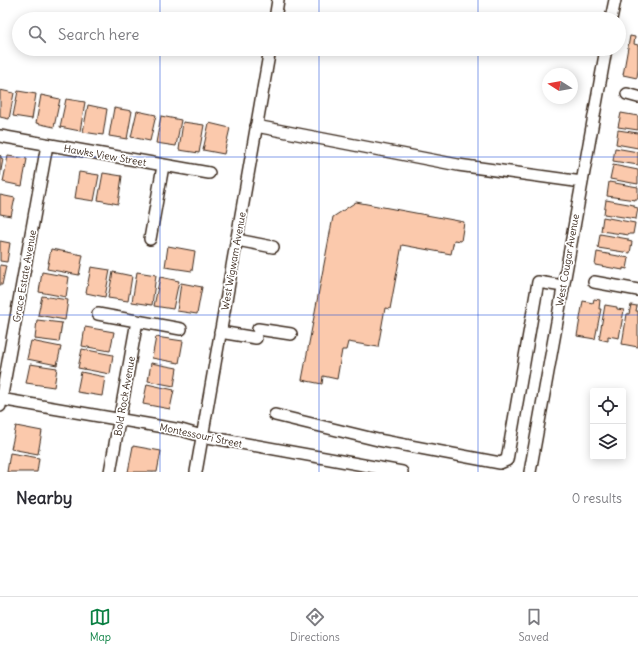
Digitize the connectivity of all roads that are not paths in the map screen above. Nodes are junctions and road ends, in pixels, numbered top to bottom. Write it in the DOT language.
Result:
graph roads {
  1 [pos="278,0"];
  2 [pos="615,0"];
  3 [pos="276,12"];
  4 [pos="612,12"];
  5 [pos="269,56"];
  6 [pos="605,56"];
  7 [pos="256,126"];
  8 [pos="0,136"];
  9 [pos="48,145"];
  10 [pos="163,166"];
  11 [pos="209,173"];
  12 [pos="582,182"];
  13 [pos="150,239"];
  14 [pos="237,240"];
  15 [pos="273,247"];
  16 [pos="594,282"];
  17 [pos="563,286"];
  18 [pos="638,290"];
  19 [pos="98,314"];
  20 [pos="137,321"];
  21 [pos="181,329"];
  22 [pos="220,332"];
  23 [pos="291,334"];
  24 [pos="0,402"];
  25 [pos="275,415"];
  26 [pos="120,420"];
  27 [pos="202,436"];
  28 [pos="110,472"];
  29 [pos="196,472"];
  30 [pos="402,472"];
  31 [pos="530,472"];
  1 -- 3 [label="street"];
  2 -- 4 [label="street"];
  5 -- 7 [label="street, West Wigwam Avenue"];
  6 -- 12 [label="street, West Cougar Avenue"];
  7 -- 12 [label="street"];
  7 -- 14 [label="street, West Wigwam Avenue"];
  8 -- 9 [label="street, Hawks View Street"];
  9 -- 10 [label="street, Hawks View Street"];
  9 -- 24 [label="street, Grace Estate Avenue"];
  10 -- 11 [label="street, Hawks View Street"];
  10 -- 13 [label="street"];
  12 -- 17 [label="street, West Cougar Avenue"];
  14 -- 15 [label="street"];
  14 -- 22 [label="street, West Wigwam Avenue"];
  16 -- 18 [label="street"];
  17 -- 25 [label="street"];
  17 -- 31 [label="street, West Cougar Avenue"];
  19 -- 20 [label="street"];
  20 -- 21 [label="street"];
  20 -- 26 [label="street, Bold Rock Avenue"];
  22 -- 23 [label="street"];
  22 -- 27 [label="street, West Wigwam Avenue"];
  24 -- 26 [label="street, Montessouri Street"];
  26 -- 27 [label="street, Montessouri Street"];
  26 -- 28 [label="street, Bold Rock Avenue"];
  27 -- 29 [label="street, West Wigwam Avenue"];
  27 -- 30 [label="street, Montessouri Street"];
}
